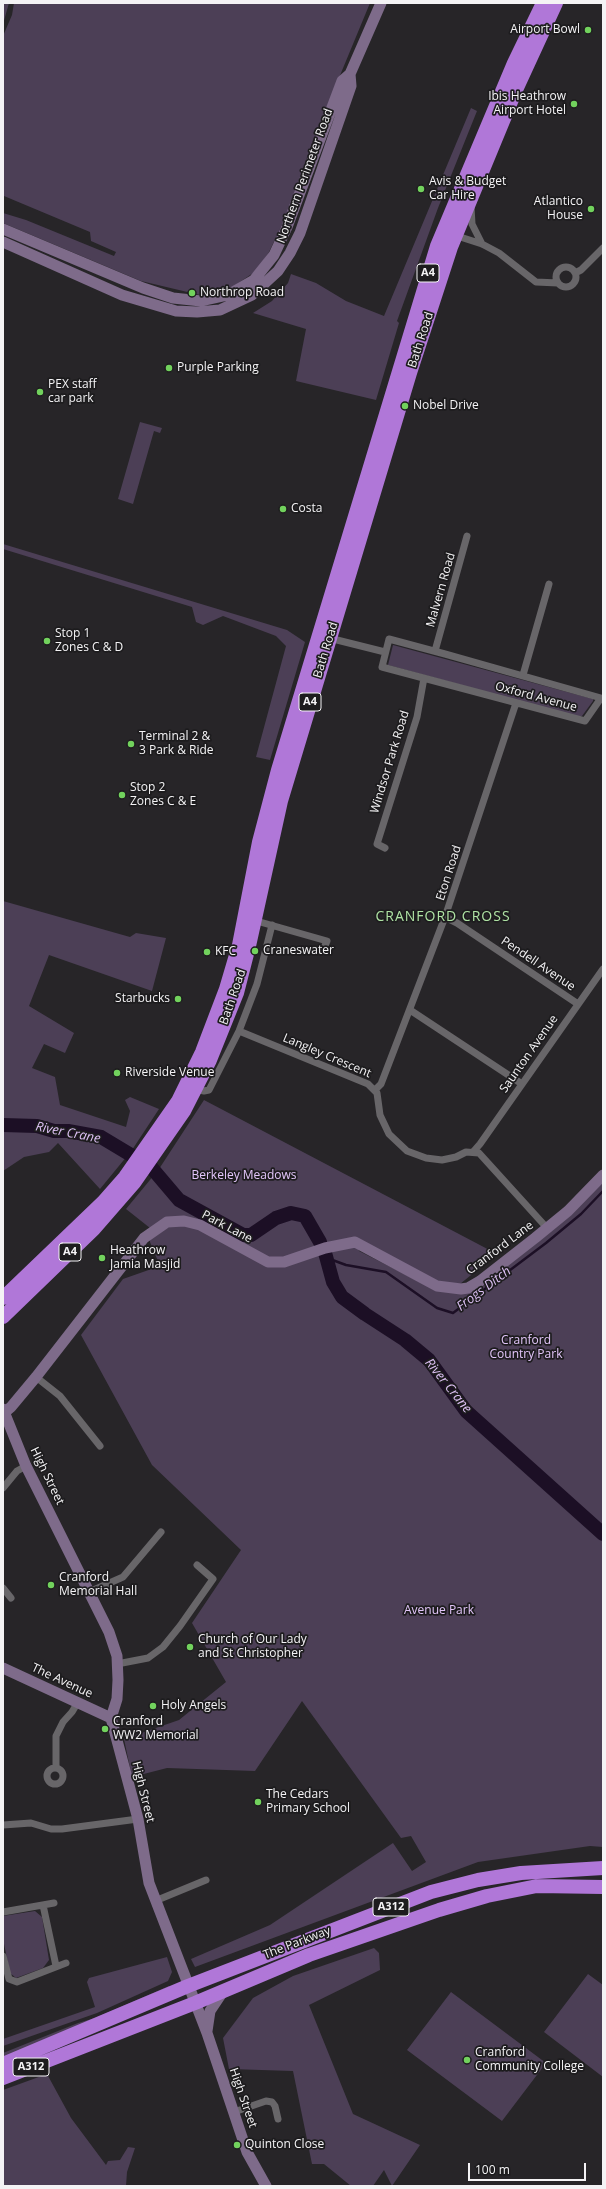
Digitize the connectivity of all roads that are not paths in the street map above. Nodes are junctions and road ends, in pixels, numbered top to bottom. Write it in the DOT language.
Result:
graph roads {
  1 [pos="381,3"];
  2 [pos="543,3"];
  3 [pos="556,3"];
  4 [pos="350,74"];
  5 [pos="470,199"];
  6 [pos="3,229"];
  7 [pos="454,235"];
  8 [pos="3,242"];
  9 [pos="482,244"];
  10 [pos="603,248"];
  11 [pos="575,273"];
  12 [pos="558,283"];
  13 [pos="467,536"];
  14 [pos="549,584"];
  15 [pos="324,636"];
  16 [pos="435,651"];
  17 [pos="385,652"];
  18 [pos="522,675"];
  19 [pos="424,678"];
  20 [pos="602,697"];
  21 [pos="516,703"];
  22 [pos="386,848"];
  23 [pos="445,917"];
  24 [pos="249,919"];
  25 [pos="272,925"];
  26 [pos="327,941"];
  27 [pos="603,968"];
  28 [pos="578,1004"];
  29 [pos="410,1010"];
  30 [pos="239,1031"];
  31 [pos="522,1084"];
  32 [pos="196,1089"];
  33 [pos="376,1089"];
  34 [pos="473,1152"];
  35 [pos="147,1157"];
  36 [pos="603,1175"];
  37 [pos="130,1180"];
  38 [pos="547,1228"];
  39 [pos="355,1242"];
  40 [pos="3,1298"];
  41 [pos="3,1317"];
  42 [pos="36,1377"];
  43 [pos="4,1411"];
  44 [pos="100,1446"];
  45 [pos="26,1466"];
  46 [pos="3,1488"];
  47 [pos="161,1532"];
  48 [pos="197,1566"];
  49 [pos="3,1588"];
  50 [pos="89,1592"];
  51 [pos="11,1598"];
  52 [pos="117,1664"];
  53 [pos="3,1668"];
  54 [pos="78,1702"];
  55 [pos="110,1718"];
  56 [pos="56,1768"];
  57 [pos="138,1819"];
  58 [pos="3,1825"];
  59 [pos="603,1868"];
  60 [pos="206,1880"];
  61 [pos="603,1888"];
  62 [pos="155,1901"];
  63 [pos="54,1903"];
  64 [pos="43,1905"];
  65 [pos="3,1912"];
  66 [pos="3,1956"];
  67 [pos="66,1963"];
  68 [pos="56,1966"];
  69 [pos="224,1990"];
  70 [pos="191,1994"];
  71 [pos="207,2033"];
  72 [pos="3,2064"];
  73 [pos="3,2078"];
  74 [pos="234,2112"];
  75 [pos="278,2119"];
  76 [pos="266,2186"];
  1 -- 4 [label="street, Northern Perimeter Road"];
  2 -- 7 [label="highway, Bath Road / A4"];
  3 -- 5 [label="highway, Bath Road / A4"];
  4 -- 6 [label="street, Northern Perimeter Road"];
  4 -- 8 [label="street, Northern Perimeter Road"];
  5 -- 7 [label="highway, Bath Road / A4"];
  5 -- 9 [label="street"];
  7 -- 9 [label="street"];
  7 -- 15 [label="highway, Bath Road / A4"];
  9 -- 12 [label="street"];
  10 -- 11 [label="street"];
  11 -- 12 [label="street"];
  11 -- 12 [label="street"];
  13 -- 16 [label="street, Malvern Road"];
  14 -- 18 [label="street"];
  15 -- 17 [label="street"];
  15 -- 24 [label="highway, Bath Road / A4"];
  16 -- 17 [label="street, Oxford Avenue"];
  16 -- 18 [label="street, Oxford Avenue"];
  17 -- 19 [label="street, Oxford Avenue"];
  18 -- 20 [label="street, Oxford Avenue"];
  19 -- 21 [label="street, Oxford Avenue"];
  19 -- 22 [label="street, Windsor Park Road"];
  20 -- 21 [label="street, Oxford Avenue"];
  21 -- 23 [label="street, Eton Road"];
  23 -- 28 [label="street, Pendell Avenue"];
  23 -- 29 [label="street, Eton Road"];
  24 -- 25 [label="street"];
  24 -- 32 [label="highway, Bath Road / A4"];
  24 -- 35 [label="highway, Bath Road / A4"];
  25 -- 26 [label="street"];
  25 -- 30 [label="street"];
  27 -- 28 [label="street, Saunton Avenue"];
  28 -- 31 [label="street, Saunton Avenue"];
  29 -- 31 [label="street"];
  29 -- 33 [label="street, Eton Road"];
  30 -- 32 [label="street"];
  30 -- 33 [label="street, Langley Crescent"];
  31 -- 34 [label="street, Saunton Avenue"];
  32 -- 35 [label="highway, Bath Road / A4"];
  33 -- 34 [label="street, Langley Crescent"];
  34 -- 38 [label="street"];
  35 -- 37 [label="highway, Bath Road / A4"];
  36 -- 38 [label="street, Cranford Lane"];
  37 -- 40 [label="highway, Bath Road / A4"];
  37 -- 41 [label="highway, Bath Road / A4"];
  38 -- 39 [label="street, Cranford Lane"];
  39 -- 42 [label="street, Park Lane"];
  42 -- 43 [label="street, Park Lane"];
  42 -- 44 [label="street"];
  43 -- 45 [label="street, High Street"];
  45 -- 46 [label="street"];
  45 -- 50 [label="street, High Street"];
  47 -- 50 [label="street"];
  48 -- 52 [label="street"];
  49 -- 51 [label="street"];
  50 -- 52 [label="street, High Street"];
  52 -- 55 [label="street, High Street"];
  53 -- 54 [label="street, The Avenue"];
  54 -- 55 [label="street, The Avenue"];
  54 -- 56 [label="street"];
  55 -- 57 [label="street, High Street"];
  57 -- 58 [label="street"];
  57 -- 62 [label="street, High Street"];
  59 -- 70 [label="highway, The Parkway / A312"];
  60 -- 62 [label="street"];
  61 -- 69 [label="highway, The Parkway / A312"];
  62 -- 70 [label="street, High Street"];
  63 -- 64 [label="street"];
  64 -- 65 [label="street"];
  64 -- 68 [label="street"];
  66 -- 68 [label="street"];
  67 -- 68 [label="street"];
  69 -- 70 [label="highway, The Parkway / A312"];
  69 -- 71 [label="street"];
  70 -- 71 [label="street, High Street"];
  70 -- 72 [label="highway, The Parkway / A312"];
  70 -- 73 [label="highway, The Parkway / A312"];
  71 -- 74 [label="street, High Street"];
  74 -- 75 [label="street"];
  74 -- 76 [label="street, High Street"];
}
